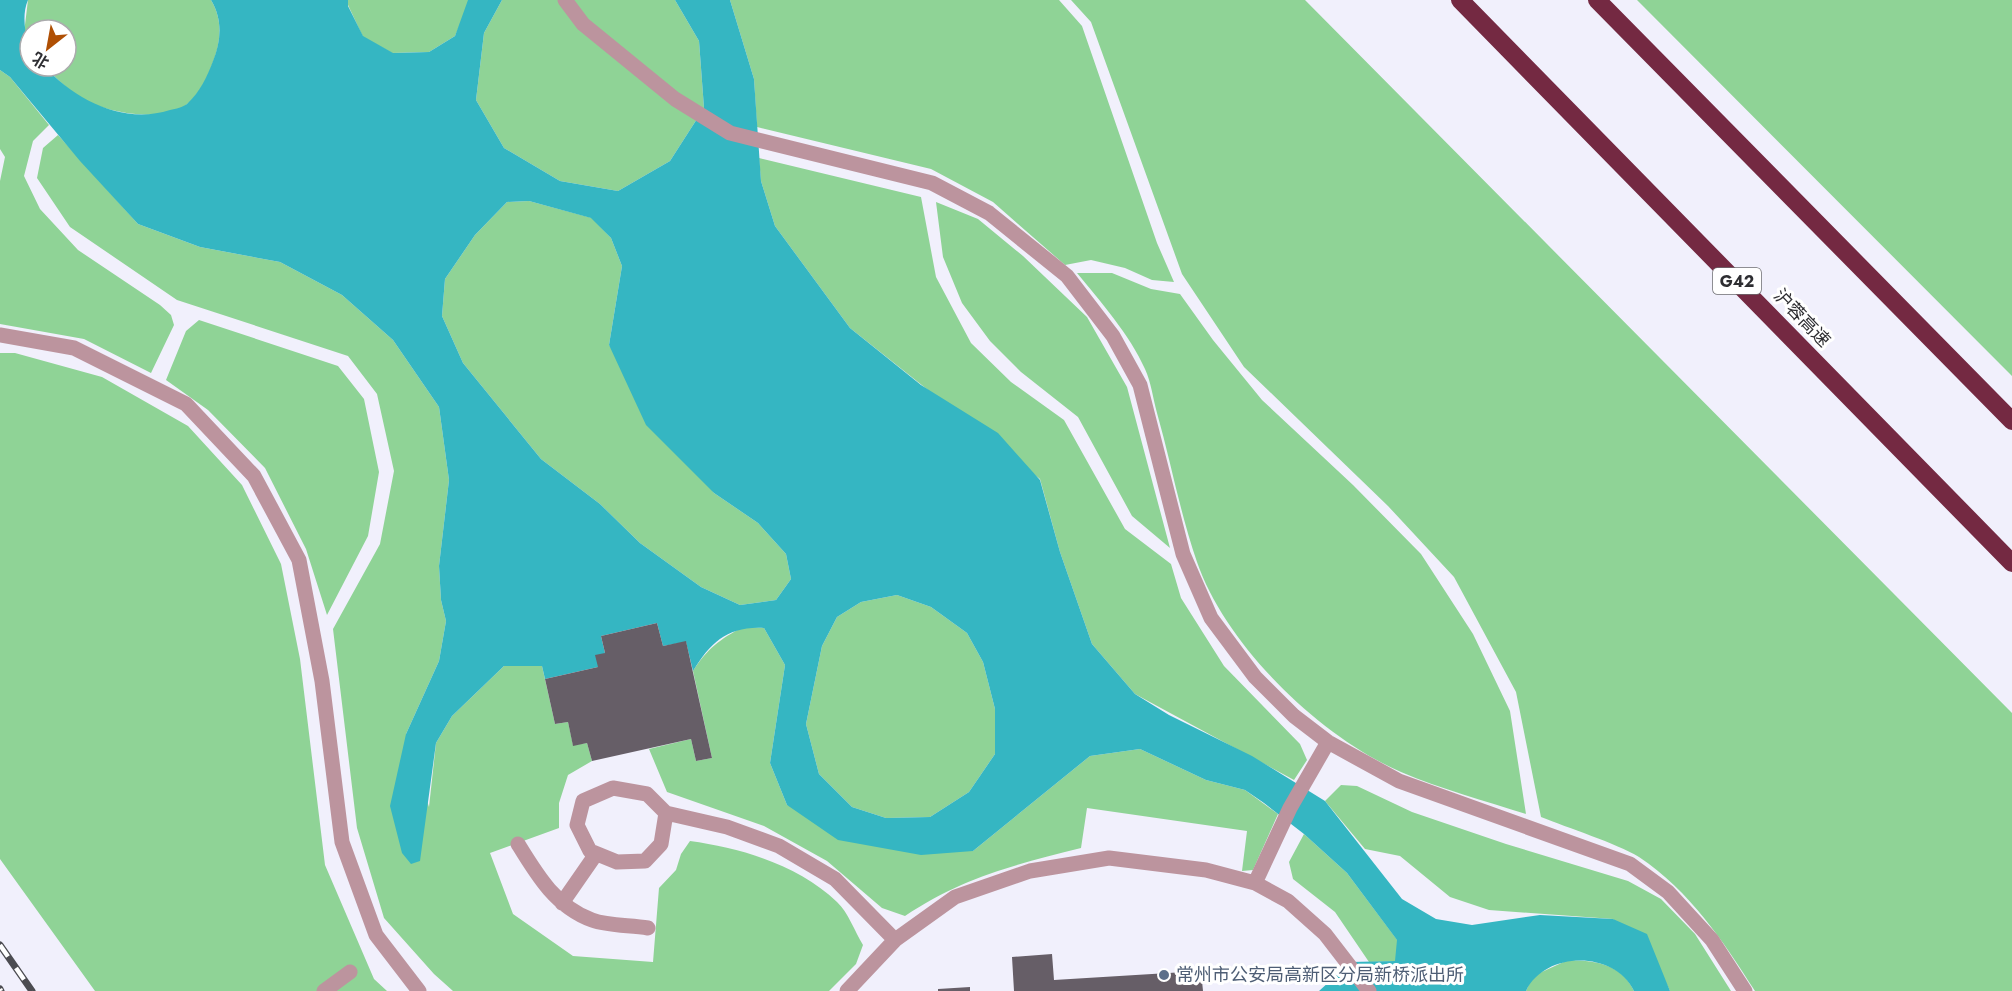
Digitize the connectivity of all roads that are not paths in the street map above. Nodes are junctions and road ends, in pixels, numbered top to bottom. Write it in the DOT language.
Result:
graph roads {
  1 [pos="566,0"];
  2 [pos="1460,0"];
  3 [pos="1597,0"];
  4 [pos="0,335"];
  5 [pos="2012,421"];
  6 [pos="2012,564"];
  7 [pos="1328,742"];
  8 [pos="666,813"];
  9 [pos="518,844"];
  10 [pos="596,854"];
  11 [pos="1256,883"];
  12 [pos="562,903"];
  13 [pos="648,928"];
  14 [pos="895,940"];
  15 [pos="350,972"];
  16 [pos="324,991"];
  17 [pos="418,991"];
  18 [pos="847,991"];
  19 [pos="1369,991"];
  20 [pos="1744,991"];
  1 -- 7 [label="lane"];
  2 -- 6 [label="highway, 沪蓉高速 / G42"];
  3 -- 5 [label="highway"];
  4 -- 17 [label="lane"];
  7 -- 11 [label="lane"];
  7 -- 20 [label="lane"];
  8 -- 10 [label="lane"];
  8 -- 10 [label="lane"];
  8 -- 14 [label="lane"];
  9 -- 12 [label="lane"];
  10 -- 12 [label="lane"];
  11 -- 14 [label="lane"];
  11 -- 19 [label="lane"];
  12 -- 13 [label="lane"];
  14 -- 18 [label="lane"];
  15 -- 16 [label="lane"];
}
